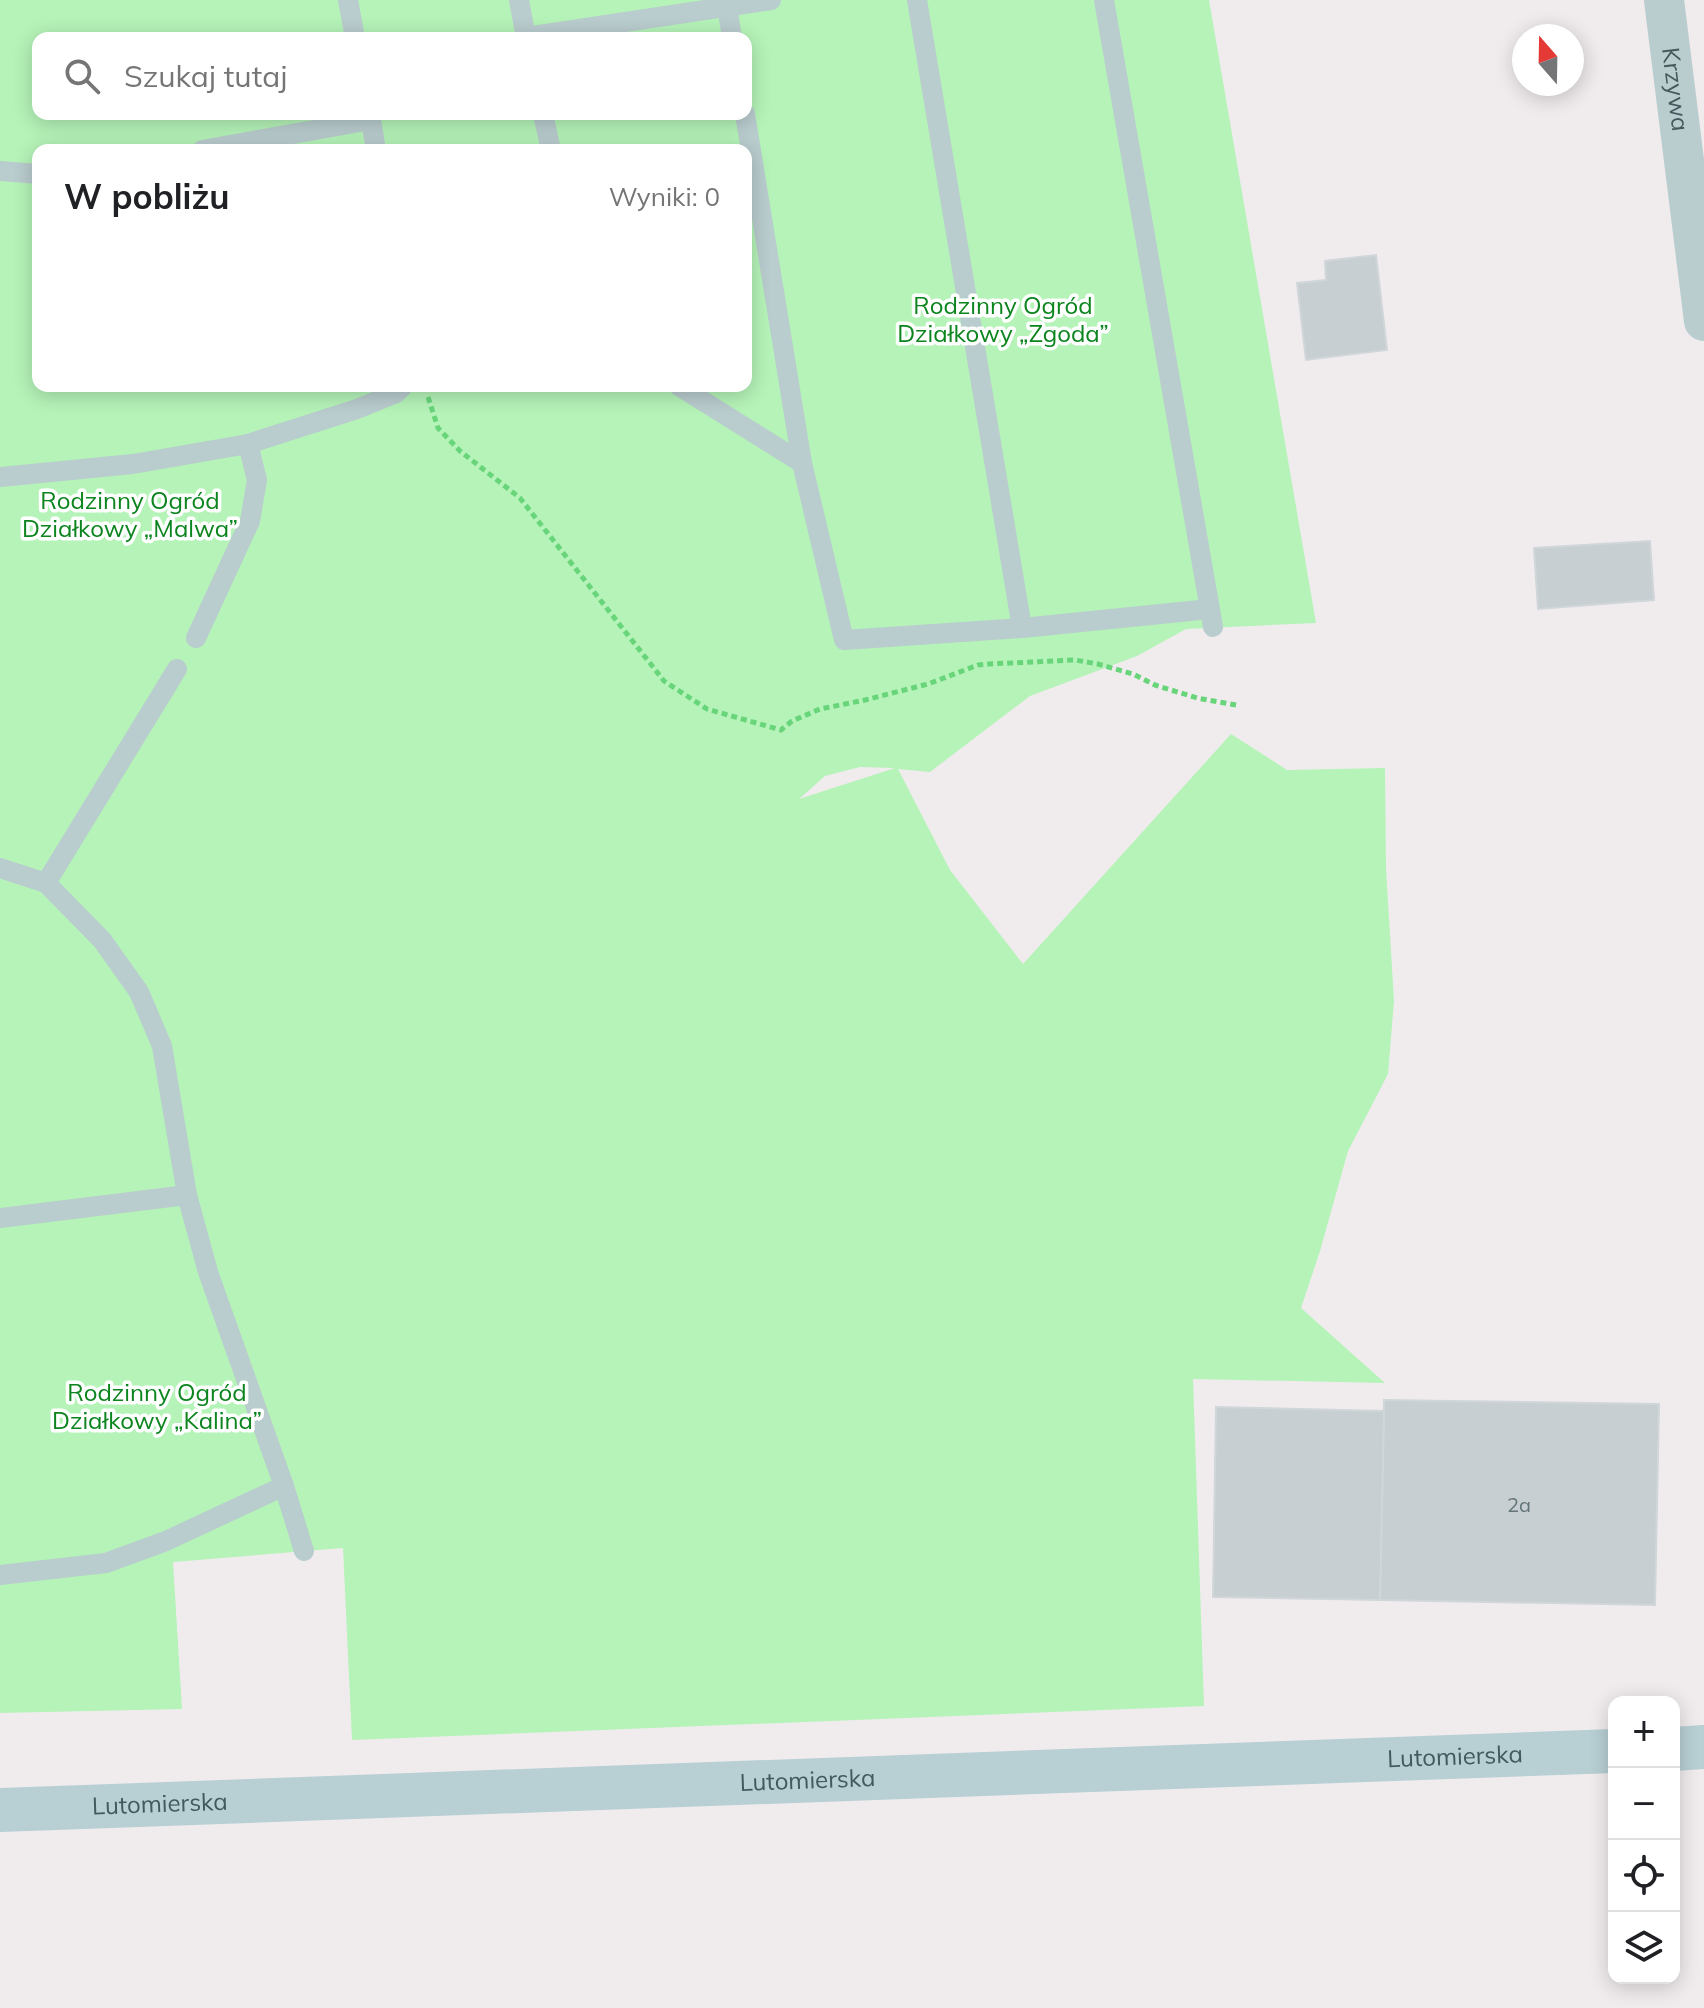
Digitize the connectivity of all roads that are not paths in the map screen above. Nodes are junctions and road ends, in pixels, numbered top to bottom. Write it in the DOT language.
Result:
graph roads {
  1 [pos="348,0"];
  2 [pos="519,0"];
  3 [pos="771,0"];
  4 [pos="917,0"];
  5 [pos="1104,0"];
  6 [pos="1664,0"];
  7 [pos="726,3"];
  8 [pos="354,32"];
  9 [pos="525,32"];
  10 [pos="555,32"];
  11 [pos="731,32"];
  12 [pos="355,120"];
  13 [pos="371,120"];
  14 [pos="544,120"];
  15 [pos="746,120"];
  16 [pos="233,144"];
  17 [pos="375,144"];
  18 [pos="550,144"];
  19 [pos="750,144"];
  20 [pos="752,157"];
  21 [pos="0,171"];
  22 [pos="32,174"];
  23 [pos="1704,321"];
  24 [pos="397,392"];
  25 [pos="689,392"];
  26 [pos="248,444"];
  27 [pos="802,463"];
  28 [pos="0,477"];
  29 [pos="1022,628"];
  30 [pos="196,638"];
  31 [pos="177,669"];
  32 [pos="0,868"];
  33 [pos="46,883"];
  34 [pos="187,1195"];
  35 [pos="0,1218"];
  36 [pos="284,1486"];
  37 [pos="304,1551"];
  38 [pos="0,1575"];
  39 [pos="1704,1747"];
  40 [pos="1680,1749"];
  41 [pos="1608,1751"];
  42 [pos="0,1810"];
  1 -- 8 [label="lane"];
  2 -- 9 [label="lane"];
  3 -- 7 [label="lane"];
  4 -- 29 [label="lane"];
  5 -- 29 [label="lane"];
  6 -- 23 [label="street, Krzywa"];
  7 -- 10 [label="lane"];
  7 -- 11 [label="lane"];
  12 -- 16 [label="lane"];
  13 -- 17 [label="lane"];
  14 -- 18 [label="lane"];
  15 -- 19 [label="lane"];
  20 -- 27 [label="lane"];
  21 -- 22 [label="lane"];
  24 -- 26 [label="lane"];
  25 -- 27 [label="lane"];
  26 -- 28 [label="lane"];
  26 -- 30 [label="lane"];
  27 -- 29 [label="lane"];
  31 -- 33 [label="lane"];
  32 -- 33 [label="lane"];
  33 -- 34 [label="lane"];
  34 -- 35 [label="lane"];
  34 -- 36 [label="lane"];
  36 -- 37 [label="lane"];
  36 -- 38 [label="lane"];
  39 -- 40 [label="main road"];
  41 -- 42 [label="main road, Lutomierska"];
}
